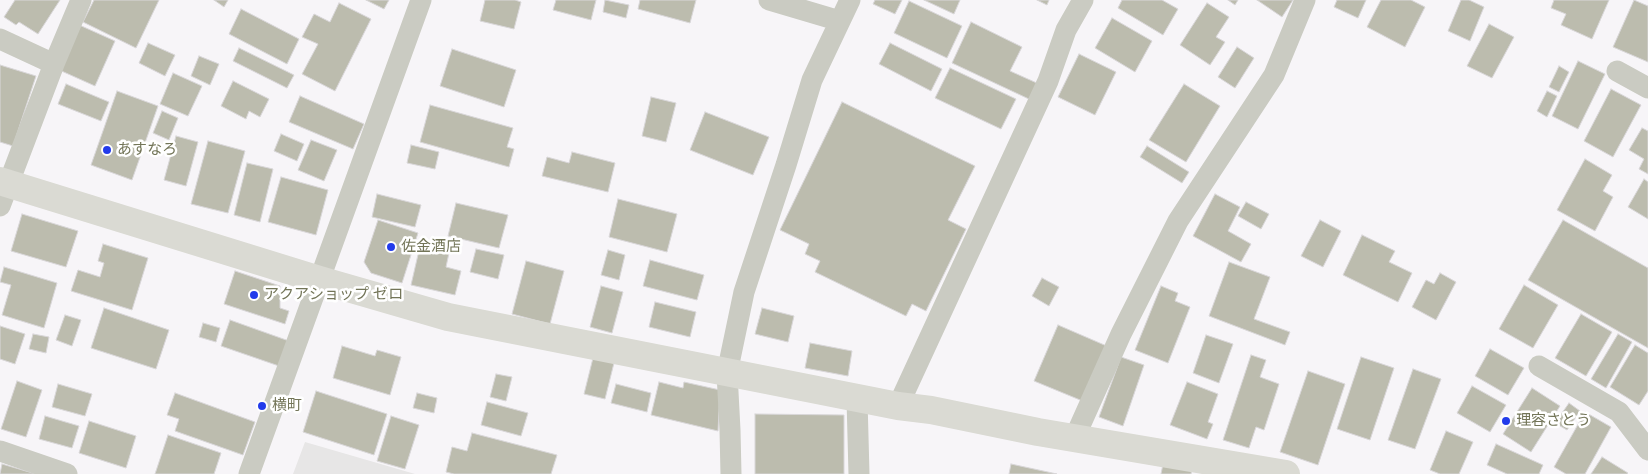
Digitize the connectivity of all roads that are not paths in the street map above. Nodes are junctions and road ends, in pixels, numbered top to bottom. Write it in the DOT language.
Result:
graph roads {
  1 [pos="81,0"];
  2 [pos="421,0"];
  3 [pos="768,0"];
  4 [pos="850,0"];
  5 [pos="1083,0"];
  6 [pos="1305,0"];
  7 [pos="840,21"];
  8 [pos="0,39"];
  9 [pos="54,64"];
  10 [pos="1617,71"];
  11 [pos="1648,88"];
  12 [pos="3,190"];
  13 [pos="320,280"];
  14 [pos="1539,366"];
  15 [pos="727,372"];
  16 [pos="857,399"];
  17 [pos="898,406"];
  18 [pos="1074,439"];
  19 [pos="1648,450"];
  20 [pos="0,451"];
  21 [pos="66,474"];
  22 [pos="249,474"];
  23 [pos="731,474"];
  24 [pos="859,474"];
  25 [pos="1286,474"];
  1 -- 9 [label="street"];
  2 -- 13 [label="street"];
  3 -- 7 [label="street"];
  4 -- 7 [label="street"];
  5 -- 17 [label="street"];
  6 -- 18 [label="street"];
  7 -- 15 [label="street"];
  8 -- 9 [label="street"];
  9 -- 12 [label="street"];
  10 -- 11 [label="street"];
  12 -- 13 [label="street"];
  13 -- 15 [label="street"];
  13 -- 22 [label="street"];
  14 -- 19 [label="street"];
  15 -- 16 [label="street"];
  15 -- 23 [label="street"];
  16 -- 17 [label="street"];
  16 -- 24 [label="street"];
  17 -- 18 [label="street"];
  18 -- 25 [label="street"];
  20 -- 21 [label="street"];
}
